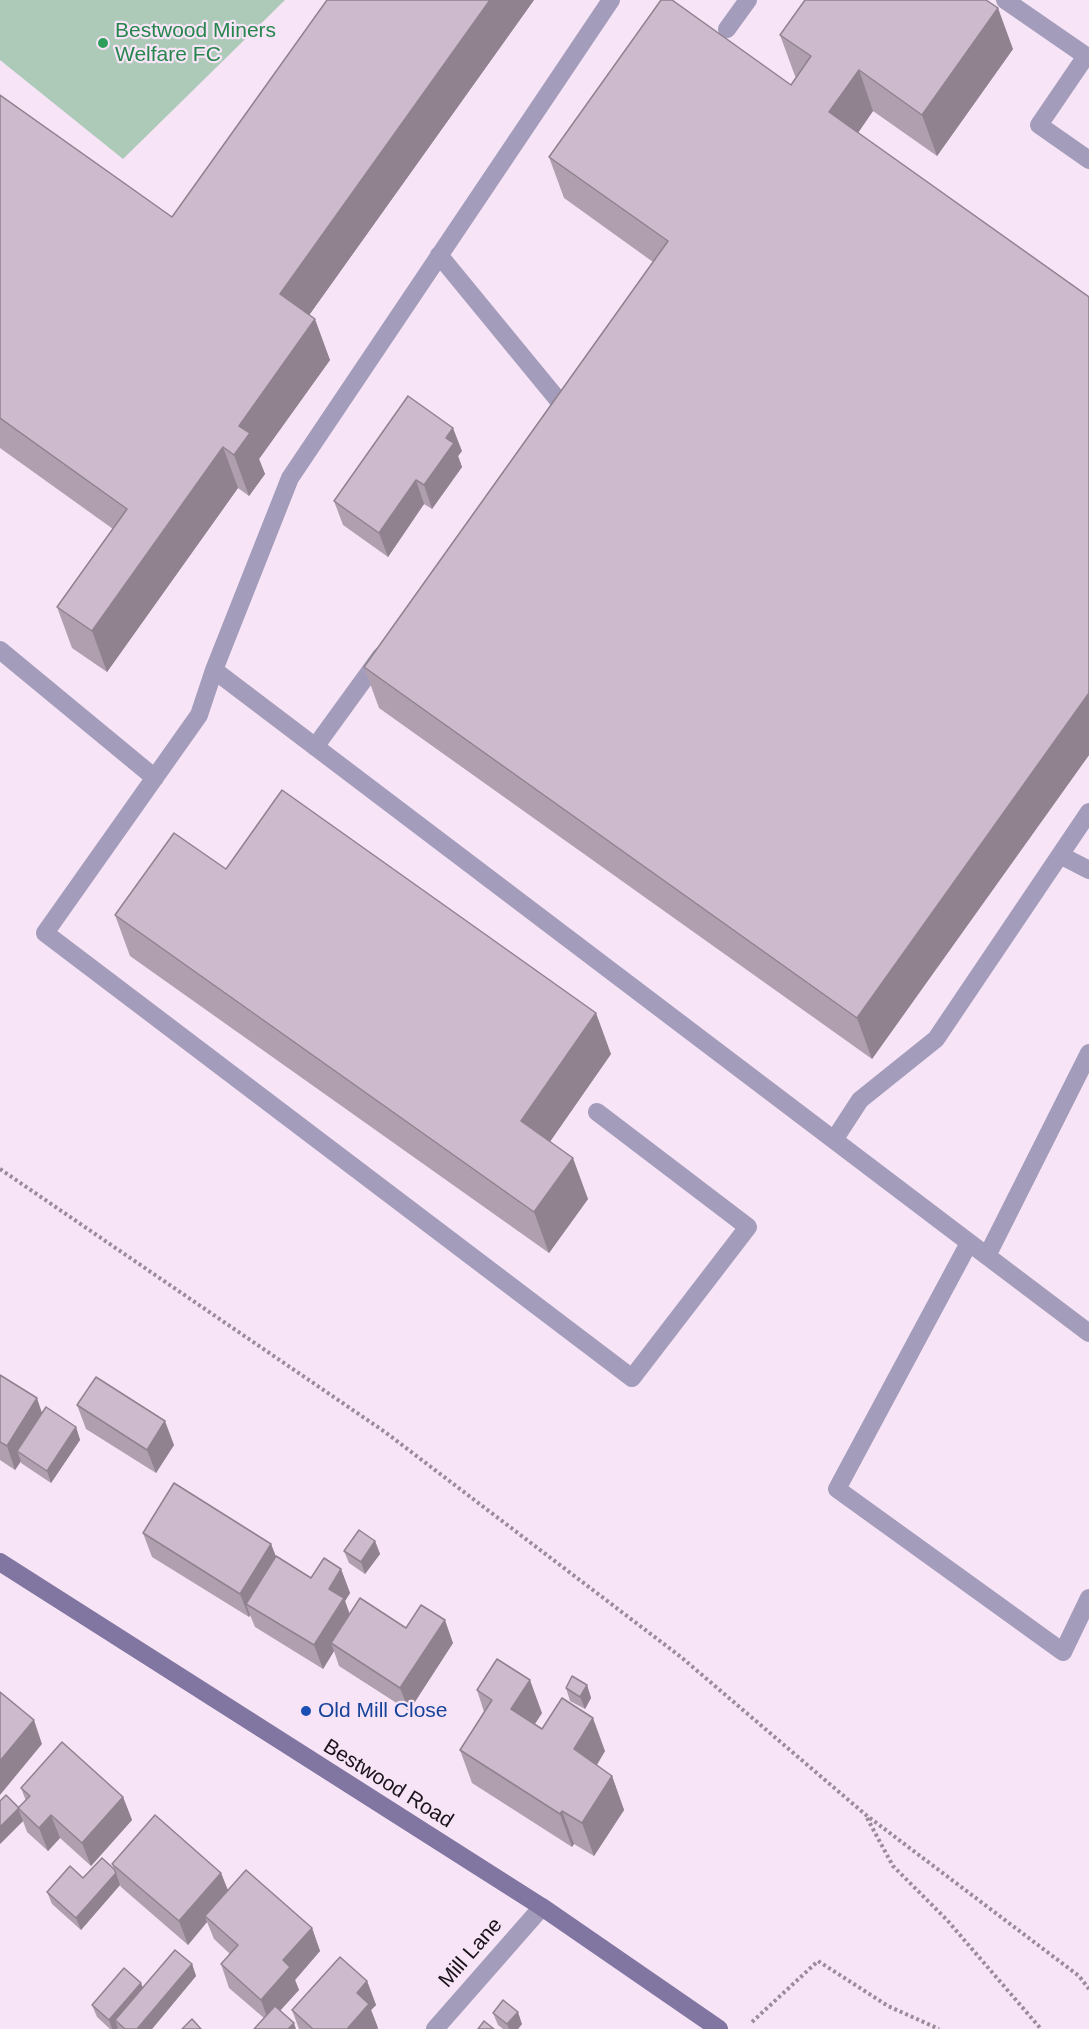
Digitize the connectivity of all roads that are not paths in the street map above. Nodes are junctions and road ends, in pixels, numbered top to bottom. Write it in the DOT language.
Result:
graph roads {
  1 [pos="611,0"];
  2 [pos="748,0"];
  3 [pos="1005,0"];
  4 [pos="726,29"];
  5 [pos="1087,57"];
  6 [pos="1089,160"];
  7 [pos="439,255"];
  8 [pos="543,434"];
  9 [pos="391,643"];
  10 [pos="0,650"];
  11 [pos="214,670"];
  12 [pos="315,747"];
  13 [pos="155,778"];
  14 [pos="1089,812"];
  15 [pos="1060,855"];
  16 [pos="1089,870"];
  17 [pos="1089,1053"];
  18 [pos="597,1112"];
  19 [pos="834,1140"];
  20 [pos="969,1243"];
  21 [pos="987,1256"];
  22 [pos="1089,1333"];
  23 [pos="0,1562"];
  24 [pos="1089,1598"];
  25 [pos="542,1907"];
  26 [pos="435,2029"];
  27 [pos="719,2029"];
  1 -- 7 [label="street"];
  2 -- 4 [label="street"];
  3 -- 5 [label="street"];
  5 -- 6 [label="street"];
  7 -- 8 [label="street"];
  7 -- 11 [label="street"];
  9 -- 12 [label="street"];
  10 -- 13 [label="street"];
  11 -- 12 [label="street"];
  11 -- 13 [label="street"];
  12 -- 19 [label="street"];
  13 -- 18 [label="street"];
  14 -- 15 [label="street"];
  15 -- 16 [label="street"];
  15 -- 19 [label="street"];
  17 -- 21 [label="street"];
  19 -- 20 [label="street"];
  20 -- 21 [label="street"];
  20 -- 24 [label="street"];
  21 -- 22 [label="street"];
  23 -- 25 [label="main road, Bestwood Road"];
  25 -- 26 [label="street, Mill Lane"];
  25 -- 27 [label="main road, Bestwood Road"];
}
